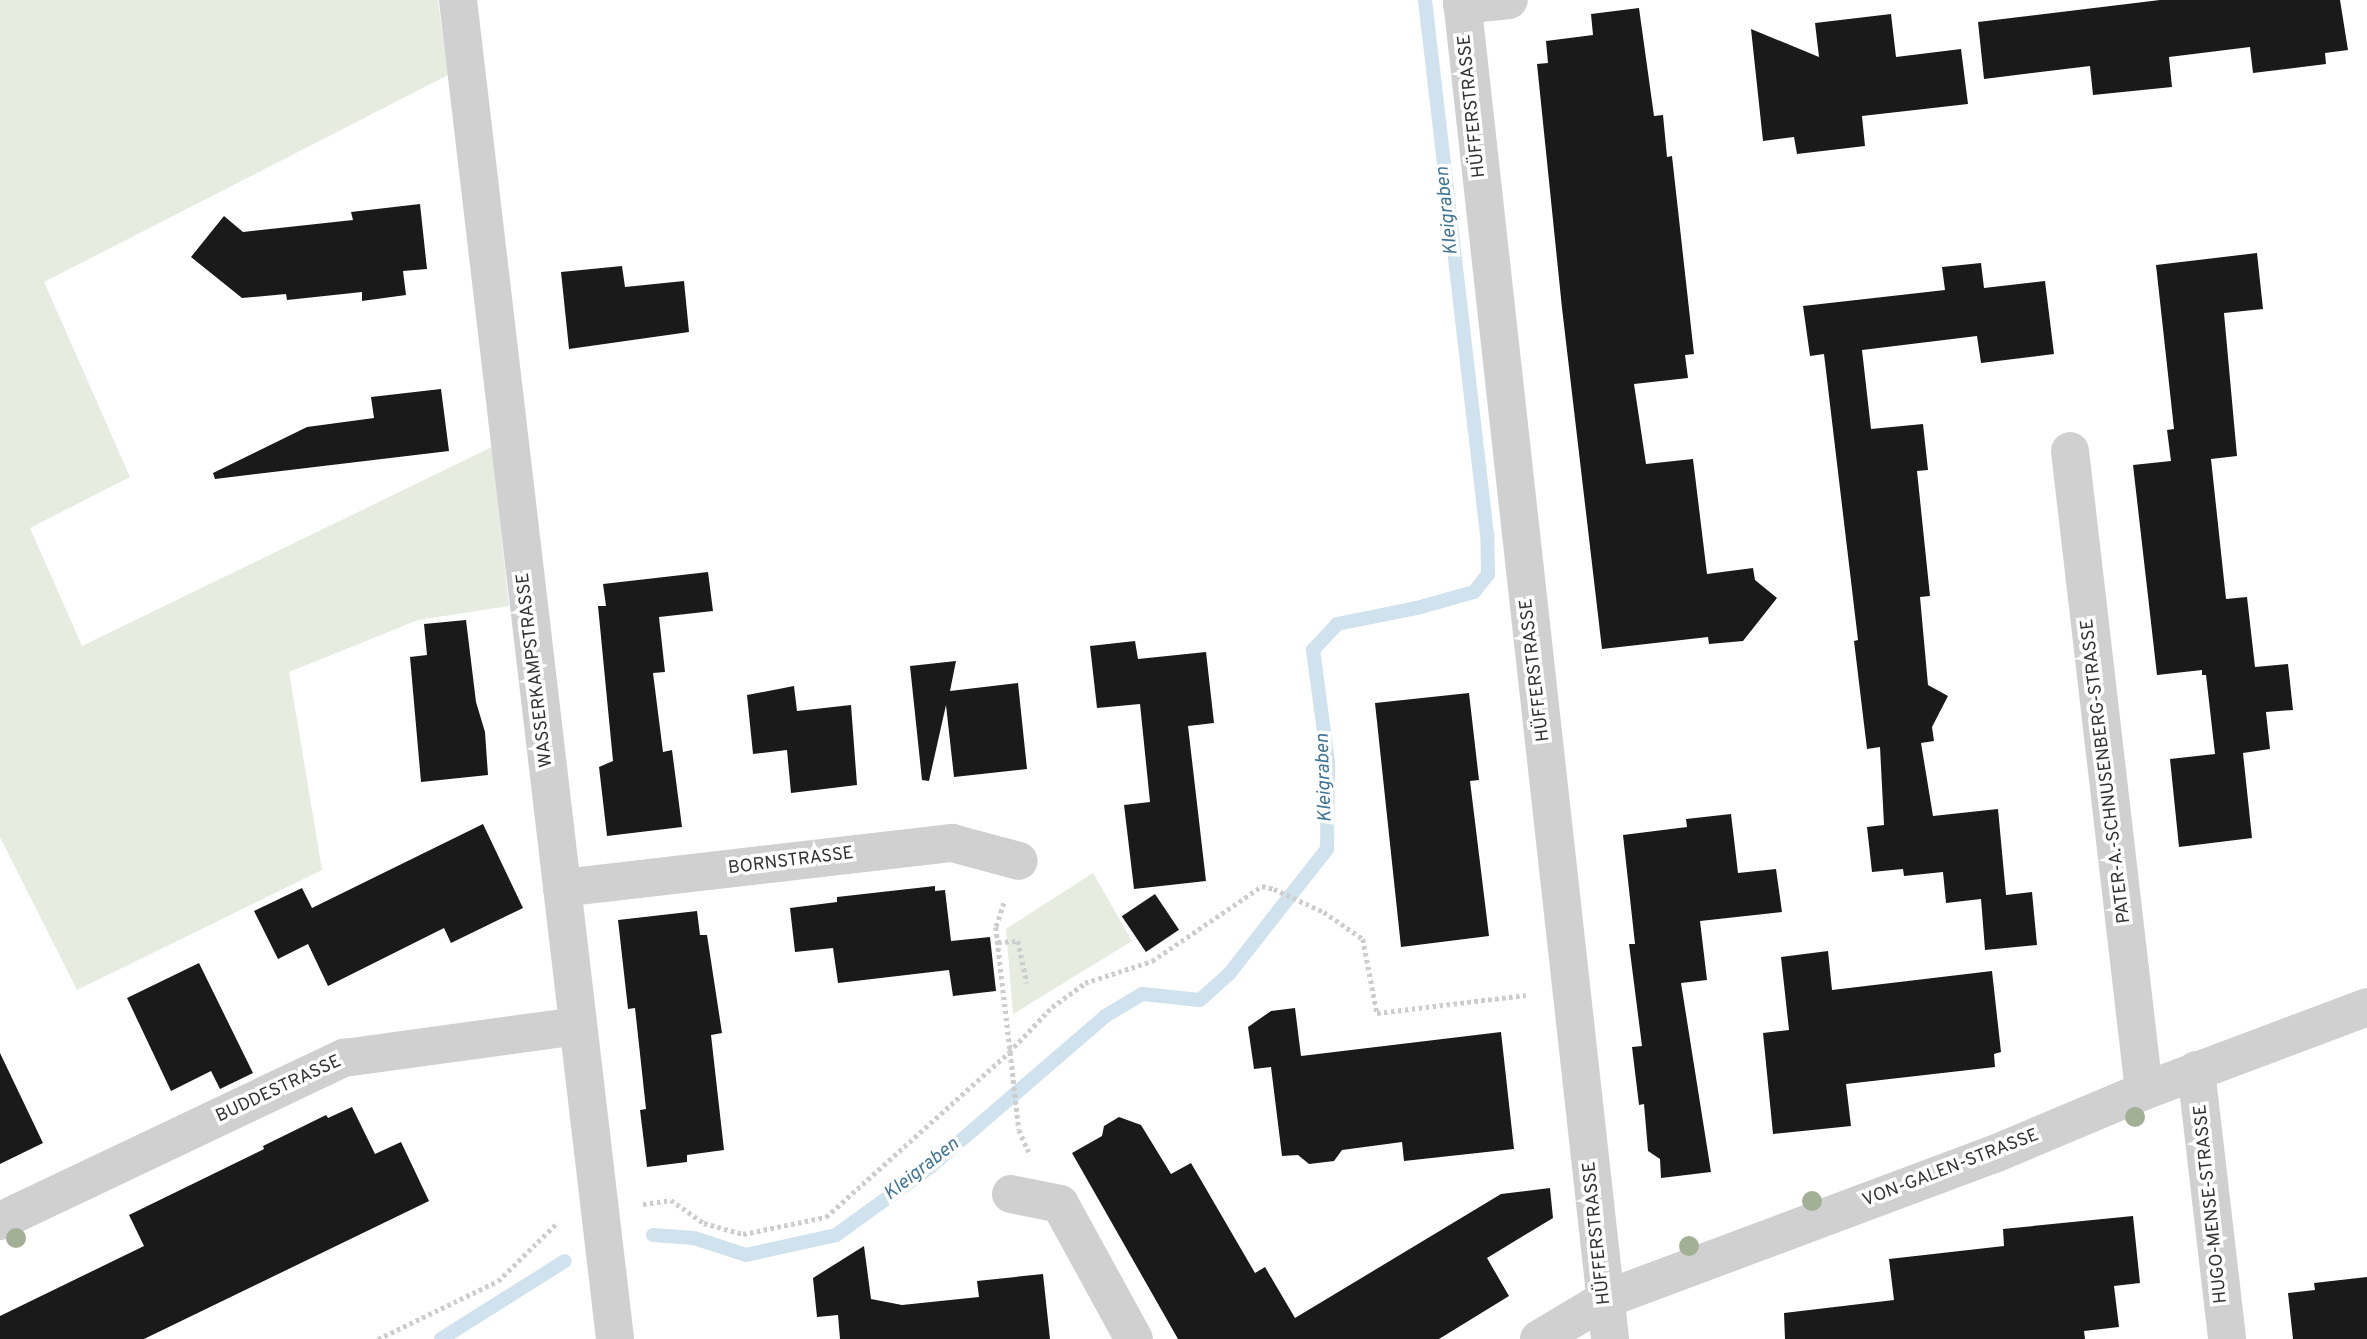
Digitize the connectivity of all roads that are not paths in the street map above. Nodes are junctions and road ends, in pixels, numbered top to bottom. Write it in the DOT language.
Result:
graph roads {
  1 [pos="458,0"];
  2 [pos="1509,0"];
  3 [pos="1462,3"];
  4 [pos="2070,452"];
  5 [pos="1019,861"];
  6 [pos="562,888"];
  7 [pos="2367,1007"];
  8 [pos="578,1026"];
  9 [pos="2196,1070"];
  10 [pos="2144,1091"];
  11 [pos="1011,1194"];
  12 [pos="0,1221"];
  13 [pos="1606,1299"];
  14 [pos="615,1339"];
  15 [pos="1134,1339"];
  16 [pos="1539,1339"];
  17 [pos="1609,1339"];
  18 [pos="2227,1339"];
  1 -- 6 [label="street, WASSERKAMPSTRASSE"];
  2 -- 3 [label="street"];
  3 -- 13 [label="street, HÜFFERSTRASSE"];
  4 -- 10 [label="street, PATER-A.-SCHNUSENBERG-STRASSE"];
  5 -- 6 [label="street, BORNSTRASSE"];
  6 -- 8 [label="street, WASSERKAMPSTRASSE"];
  7 -- 9 [label="street, VON-GALEN-STRASSE"];
  8 -- 12 [label="street, BUDDESTRASSE"];
  8 -- 14 [label="street, WASSERKAMPSTRASSE"];
  9 -- 10 [label="street, VON-GALEN-STRASSE"];
  9 -- 18 [label="street, HUGO-MENSE-STRASSE"];
  10 -- 13 [label="street, VON-GALEN-STRASSE"];
  11 -- 15 [label="street"];
  13 -- 16 [label="street, VON-GALEN-STRASSE"];
  13 -- 17 [label="street, HÜFFERSTRASSE"];
}
